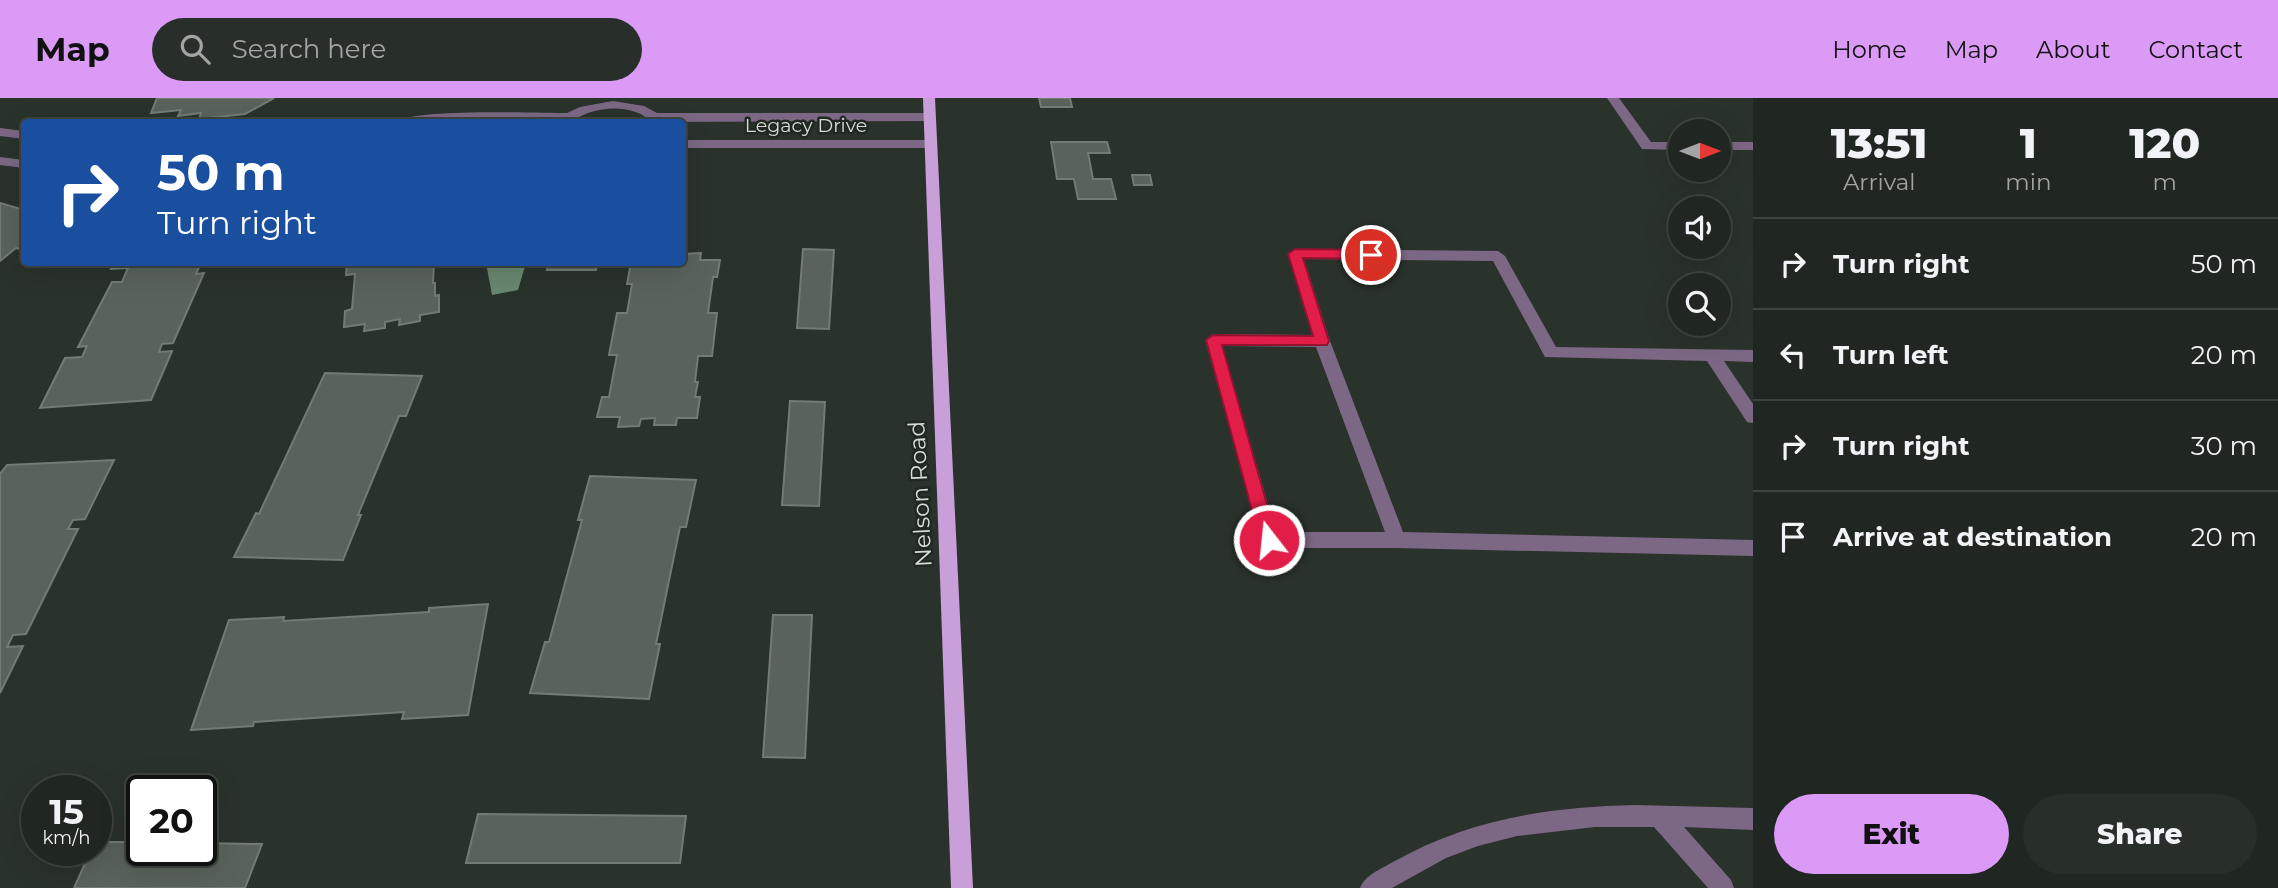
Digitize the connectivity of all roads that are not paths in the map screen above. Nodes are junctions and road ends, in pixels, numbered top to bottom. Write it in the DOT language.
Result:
graph roads {
  1 [pos="929,98"];
  2 [pos="1613,98"];
  3 [pos="930,117"];
  4 [pos="430,119"];
  5 [pos="503,119"];
  6 [pos="568,119"];
  7 [pos="657,119"];
  8 [pos="686,120"];
  9 [pos="0,132"];
  10 [pos="21,135"];
  11 [pos="930,144"];
  12 [pos="686,145"];
  13 [pos="1668,146"];
  14 [pos="1731,146"];
  15 [pos="1753,146"];
  16 [pos="0,161"];
  17 [pos="21,164"];
  18 [pos="1322,341"];
  19 [pos="1712,356"];
  20 [pos="1753,356"];
  21 [pos="1753,417"];
  22 [pos="1397,540"];
  23 [pos="1753,548"];
  24 [pos="1660,817"];
  25 [pos="1753,819"];
  26 [pos="962,888"];
  27 [pos="1371,888"];
  28 [pos="1723,888"];
  1 -- 3 [label="main road, Nelson Road"];
  2 -- 13 [label="street"];
  3 -- 8 [label="street, Legacy Drive"];
  3 -- 11 [label="main road, Nelson Road"];
  4 -- 5 [label="street"];
  6 -- 7 [label="street"];
  9 -- 10 [label="street"];
  11 -- 12 [label="street, Legacy Drive"];
  11 -- 26 [label="main road, Nelson Road"];
  14 -- 15 [label="street"];
  16 -- 17 [label="street"];
  18 -- 19 [label="street"];
  18 -- 22 [label="street"];
  18 -- 22 [label="street"];
  19 -- 20 [label="street"];
  19 -- 21 [label="street"];
  22 -- 23 [label="street"];
  24 -- 25 [label="street"];
  24 -- 27 [label="street"];
  24 -- 28 [label="street"];
}
